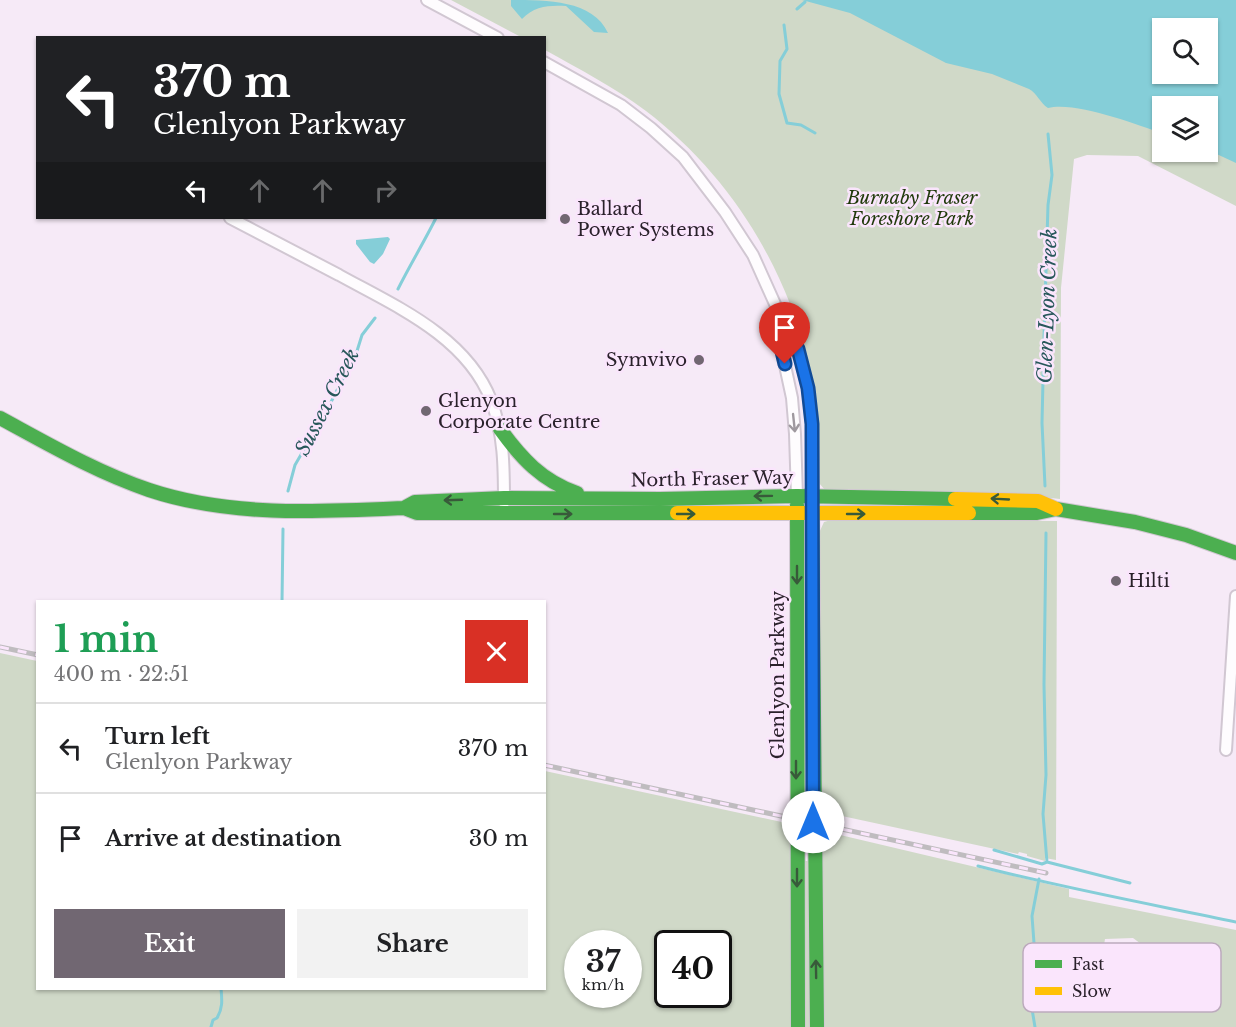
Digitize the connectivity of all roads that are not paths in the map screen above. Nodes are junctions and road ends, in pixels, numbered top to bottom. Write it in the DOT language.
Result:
graph roads {
  1 [pos="427,0"];
  2 [pos="494,36"];
  3 [pos="546,63"];
  4 [pos="232,219"];
  5 [pos="784,324"];
  6 [pos="0,418"];
  7 [pos="500,429"];
  8 [pos="797,496"];
  9 [pos="813,496"];
  10 [pos="594,497"];
  11 [pos="504,498"];
  12 [pos="404,508"];
  13 [pos="1056,509"];
  14 [pos="504,514"];
  15 [pos="797,514"];
  16 [pos="812,514"];
  17 [pos="1236,552"];
  18 [pos="1236,596"];
  19 [pos="1226,750"];
  20 [pos="798,1027"];
  21 [pos="817,1027"];
  1 -- 2 [label="street"];
  3 -- 5 [label="street, Glenlyon Parkway"];
  4 -- 7 [label="street"];
  5 -- 8 [label="street, Glenlyon Parkway, one-way"];
  5 -- 9 [label="street, Glenlyon Parkway"];
  6 -- 12 [label="street, North Fraser Way"];
  7 -- 10 [label="street"];
  7 -- 11 [label="street"];
  8 -- 9 [label="street, North Fraser Way"];
  8 -- 10 [label="street, North Fraser Way, one-way"];
  8 -- 15 [label="street, Glenlyon Parkway"];
  13 -- 9 [label="street, North Fraser Way, one-way"];
  9 -- 16 [label="street, Glenlyon Parkway"];
  10 -- 11 [label="street, North Fraser Way"];
  11 -- 12 [label="street, North Fraser Way, one-way"];
  11 -- 14 [label="street"];
  12 -- 14 [label="street, North Fraser Way"];
  16 -- 13 [label="street, North Fraser Way, one-way"];
  13 -- 17 [label="street, North Fraser Way"];
  14 -- 15 [label="street, North Fraser Way, one-way"];
  15 -- 16 [label="street, North Fraser Way"];
  15 -- 20 [label="street, Glenlyon Parkway, one-way"];
  21 -- 16 [label="street, Glenlyon Parkway, one-way"];
  18 -- 19 [label="street"];
}
